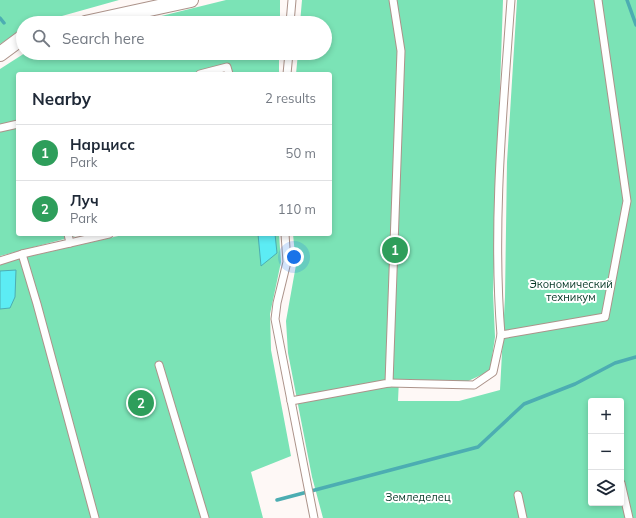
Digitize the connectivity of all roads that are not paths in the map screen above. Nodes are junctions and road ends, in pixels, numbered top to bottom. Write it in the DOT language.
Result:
graph roads {
  1 [pos="191,0"];
  2 [pos="292,0"];
  3 [pos="393,0"];
  4 [pos="511,0"];
  5 [pos="598,0"];
  6 [pos="152,4"];
  7 [pos="110,16"];
  8 [pos="291,16"];
  9 [pos="16,41"];
  10 [pos="1,51"];
  11 [pos="288,60"];
  12 [pos="207,72"];
  13 [pos="228,72"];
  14 [pos="287,72"];
  15 [pos="16,124"];
  16 [pos="0,128"];
  17 [pos="68,236"];
  18 [pos="100,236"];
  19 [pos="285,236"];
  20 [pos="70,243"];
  21 [pos="22,254"];
  22 [pos="0,261"];
  23 [pos="501,335"];
  24 [pos="159,365"];
  25 [pos="389,383"];
  26 [pos="291,401"];
  27 [pos="518,495"];
  28 [pos="624,497"];
  29 [pos="95,518"];
  30 [pos="205,518"];
  31 [pos="314,518"];
  32 [pos="523,518"];
  33 [pos="629,518"];
  1 -- 6 [label="street"];
  2 -- 8 [label="lane"];
  3 -- 25 [label="lane"];
  4 -- 23 [label="lane"];
  5 -- 23 [label="lane"];
  6 -- 7 [label="street"];
  9 -- 10 [label="street"];
  11 -- 14 [label="lane"];
  12 -- 13 [label="lane"];
  15 -- 16 [label="lane"];
  17 -- 20 [label="lane"];
  18 -- 20 [label="lane"];
  19 -- 26 [label="lane"];
  20 -- 21 [label="lane"];
  21 -- 22 [label="lane"];
  21 -- 29 [label="lane"];
  23 -- 25 [label="lane"];
  24 -- 30 [label="lane"];
  25 -- 26 [label="lane"];
  26 -- 31 [label="lane"];
  27 -- 32 [label="lane"];
  28 -- 33 [label="lane"];
}
